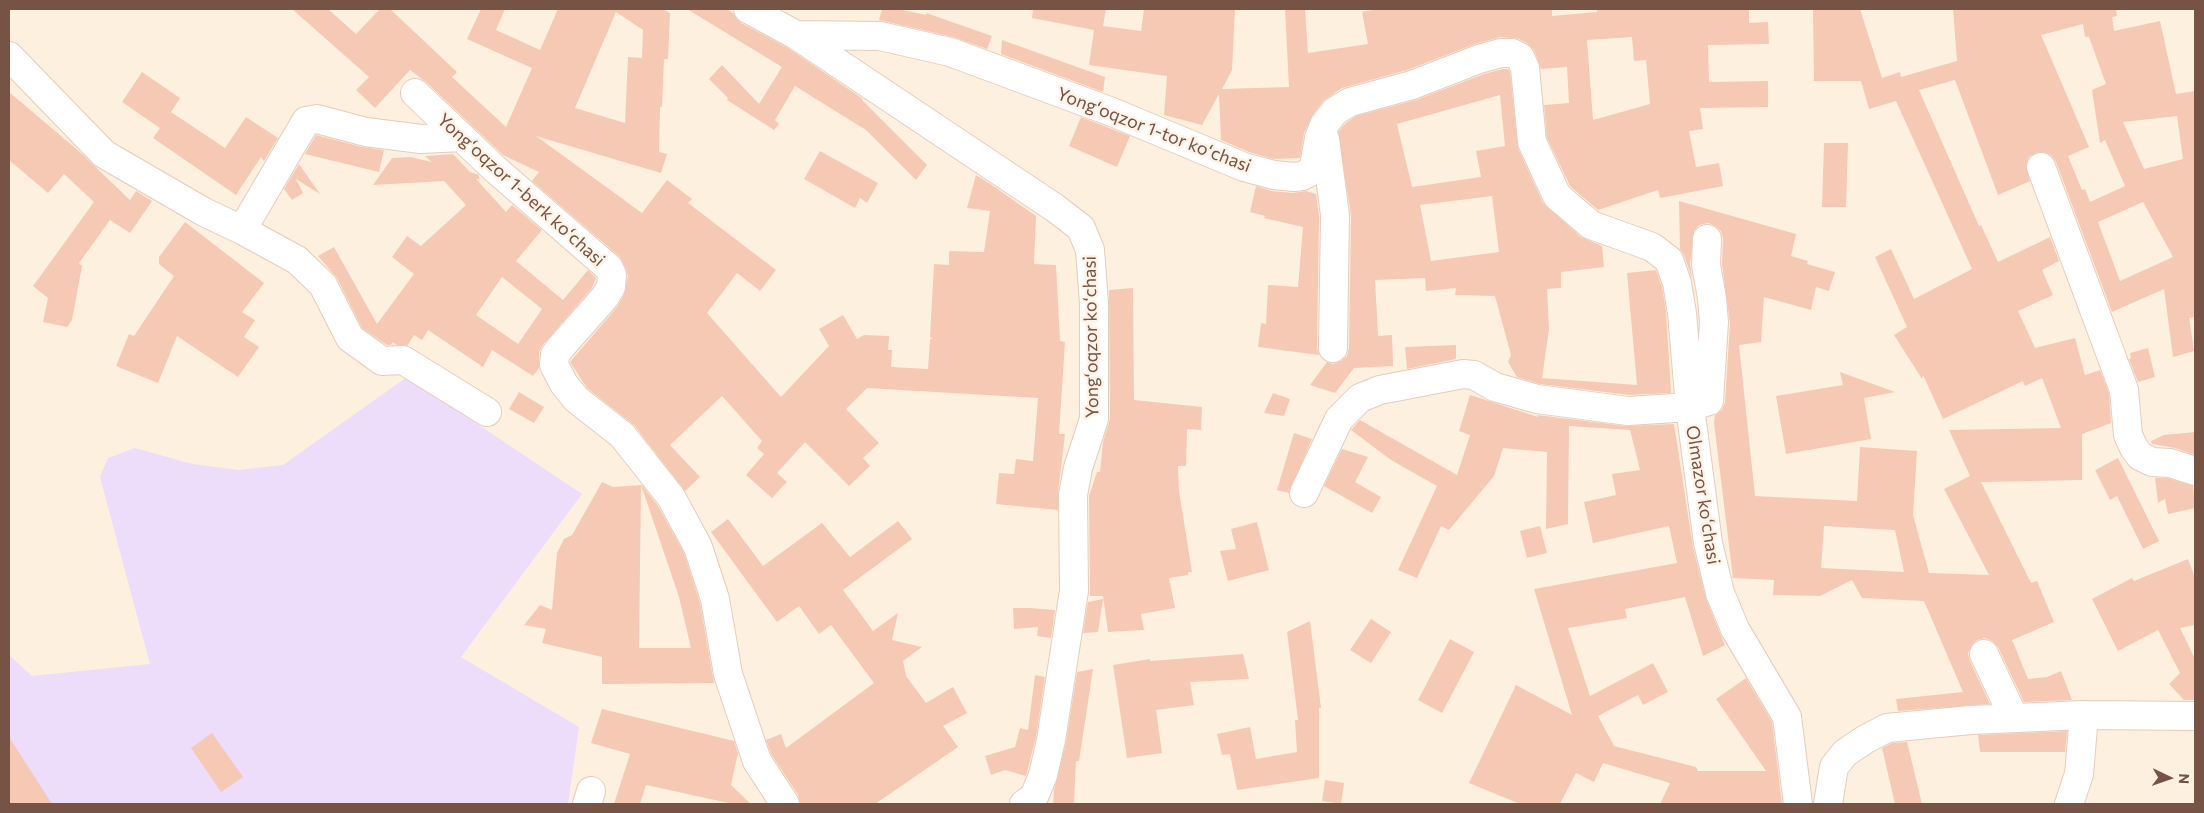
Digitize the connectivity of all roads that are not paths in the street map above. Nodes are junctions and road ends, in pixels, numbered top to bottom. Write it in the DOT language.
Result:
graph roads {
  1 [pos="748,9"];
  2 [pos="796,35"];
  3 [pos="9,56"];
  4 [pos="415,93"];
  5 [pos="1324,126"];
  6 [pos="462,137"];
  7 [pos="2041,167"];
  8 [pos="242,230"];
  9 [pos="1707,239"];
  10 [pos="1333,348"];
  11 [pos="1690,407"];
  12 [pos="487,412"];
  13 [pos="2195,471"];
  14 [pos="1304,492"];
  15 [pos="1984,654"];
  16 [pos="2084,714"];
  17 [pos="2195,716"];
  18 [pos="2014,718"];
  19 [pos="785,804"];
  20 [pos="1024,804"];
  21 [pos="1798,804"];
  22 [pos="1828,804"];
  23 [pos="2069,804"];
  1 -- 2 [label="street, Yongʻoqzor koʻchasi"];
  2 -- 5 [label="street, Yongʻoqzor 1-tor koʻchasi"];
  2 -- 20 [label="street, Yongʻoqzor koʻchasi"];
  3 -- 8 [label="street"];
  4 -- 6 [label="street, Yongʻoqzor 1-berk koʻchasi"];
  5 -- 10 [label="street"];
  5 -- 11 [label="street, Yongʻoqzor 1-tor koʻchasi"];
  6 -- 8 [label="street"];
  6 -- 19 [label="street, Yongʻoqzor 1-berk koʻchasi"];
  7 -- 13 [label="street"];
  8 -- 12 [label="street"];
  9 -- 11 [label="street"];
  11 -- 14 [label="street, Olmazor koʻchasi"];
  11 -- 21 [label="street, Olmazor koʻchasi"];
  15 -- 18 [label="street"];
  16 -- 17 [label="street"];
  16 -- 18 [label="street"];
  16 -- 23 [label="street"];
  18 -- 22 [label="street"];
}
